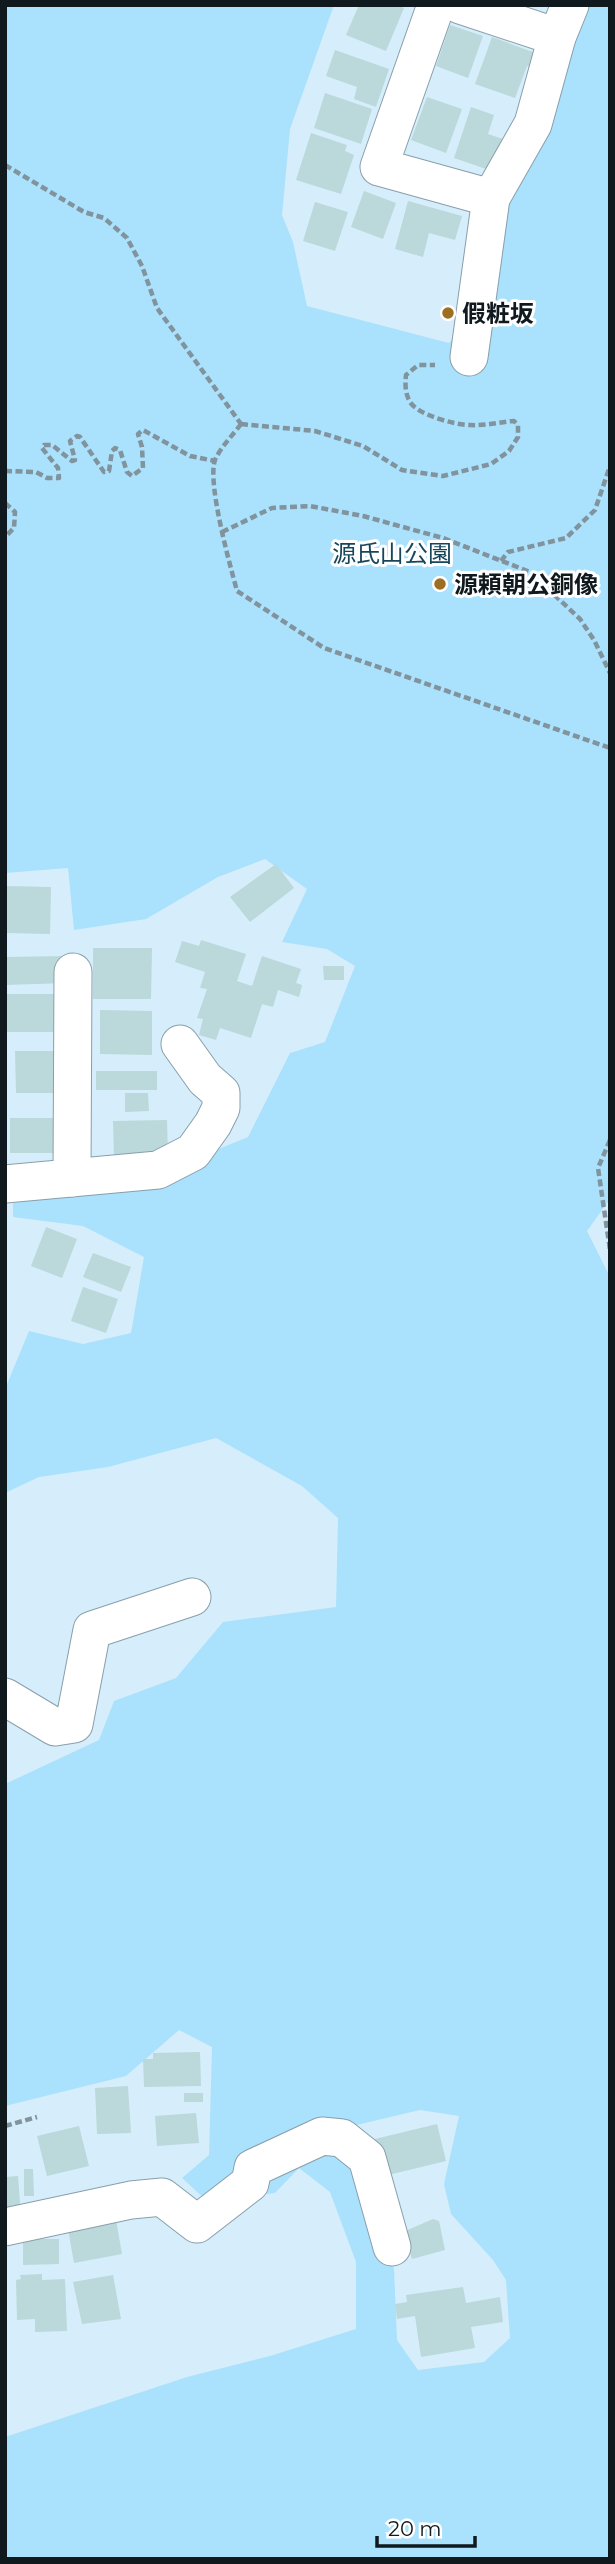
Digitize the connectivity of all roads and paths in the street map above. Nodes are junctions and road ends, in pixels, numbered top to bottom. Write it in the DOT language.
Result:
graph roads {
  1 [pos="436,5"];
  2 [pos="460,5"];
  3 [pos="563,21"];
  4 [pos="5,165"];
  5 [pos="491,198"];
  6 [pos="469,358"];
  7 [pos="241,424"];
  8 [pos="215,461"];
  9 [pos="610,466"];
  10 [pos="5,471"];
  11 [pos="5,503"];
  12 [pos="222,532"];
  13 [pos="5,537"];
  14 [pos="502,561"];
  15 [pos="610,673"];
  16 [pos="610,748"];
  17 [pos="73,972"];
  18 [pos="180,1044"];
  19 [pos="610,1140"];
  20 [pos="72,1178"];
  21 [pos="5,1184"];
  22 [pos="610,1250"];
  23 [pos="192,1597"];
  24 [pos="5,1697"];
  25 [pos="37,2117"];
  26 [pos="5,2126"];
  27 [pos="5,2227"];
  28 [pos="392,2247"];
  1 -- 5 [label="street"];
  2 -- 3 [label="street"];
  3 -- 5 [label="street"];
  4 -- 7 [label="path"];
  5 -- 6 [label="street"];
  6 -- 7 [label="path"];
  7 -- 8 [label="path"];
  8 -- 10 [label="path"];
  8 -- 12 [label="path"];
  9 -- 14 [label="path"];
  11 -- 13 [label="path"];
  12 -- 14 [label="path"];
  12 -- 16 [label="path"];
  14 -- 15 [label="path"];
  17 -- 20 [label="street"];
  18 -- 20 [label="street"];
  19 -- 22 [label="path"];
  20 -- 21 [label="street"];
  23 -- 24 [label="street"];
  25 -- 26 [label="path"];
  27 -- 28 [label="street"];
}
